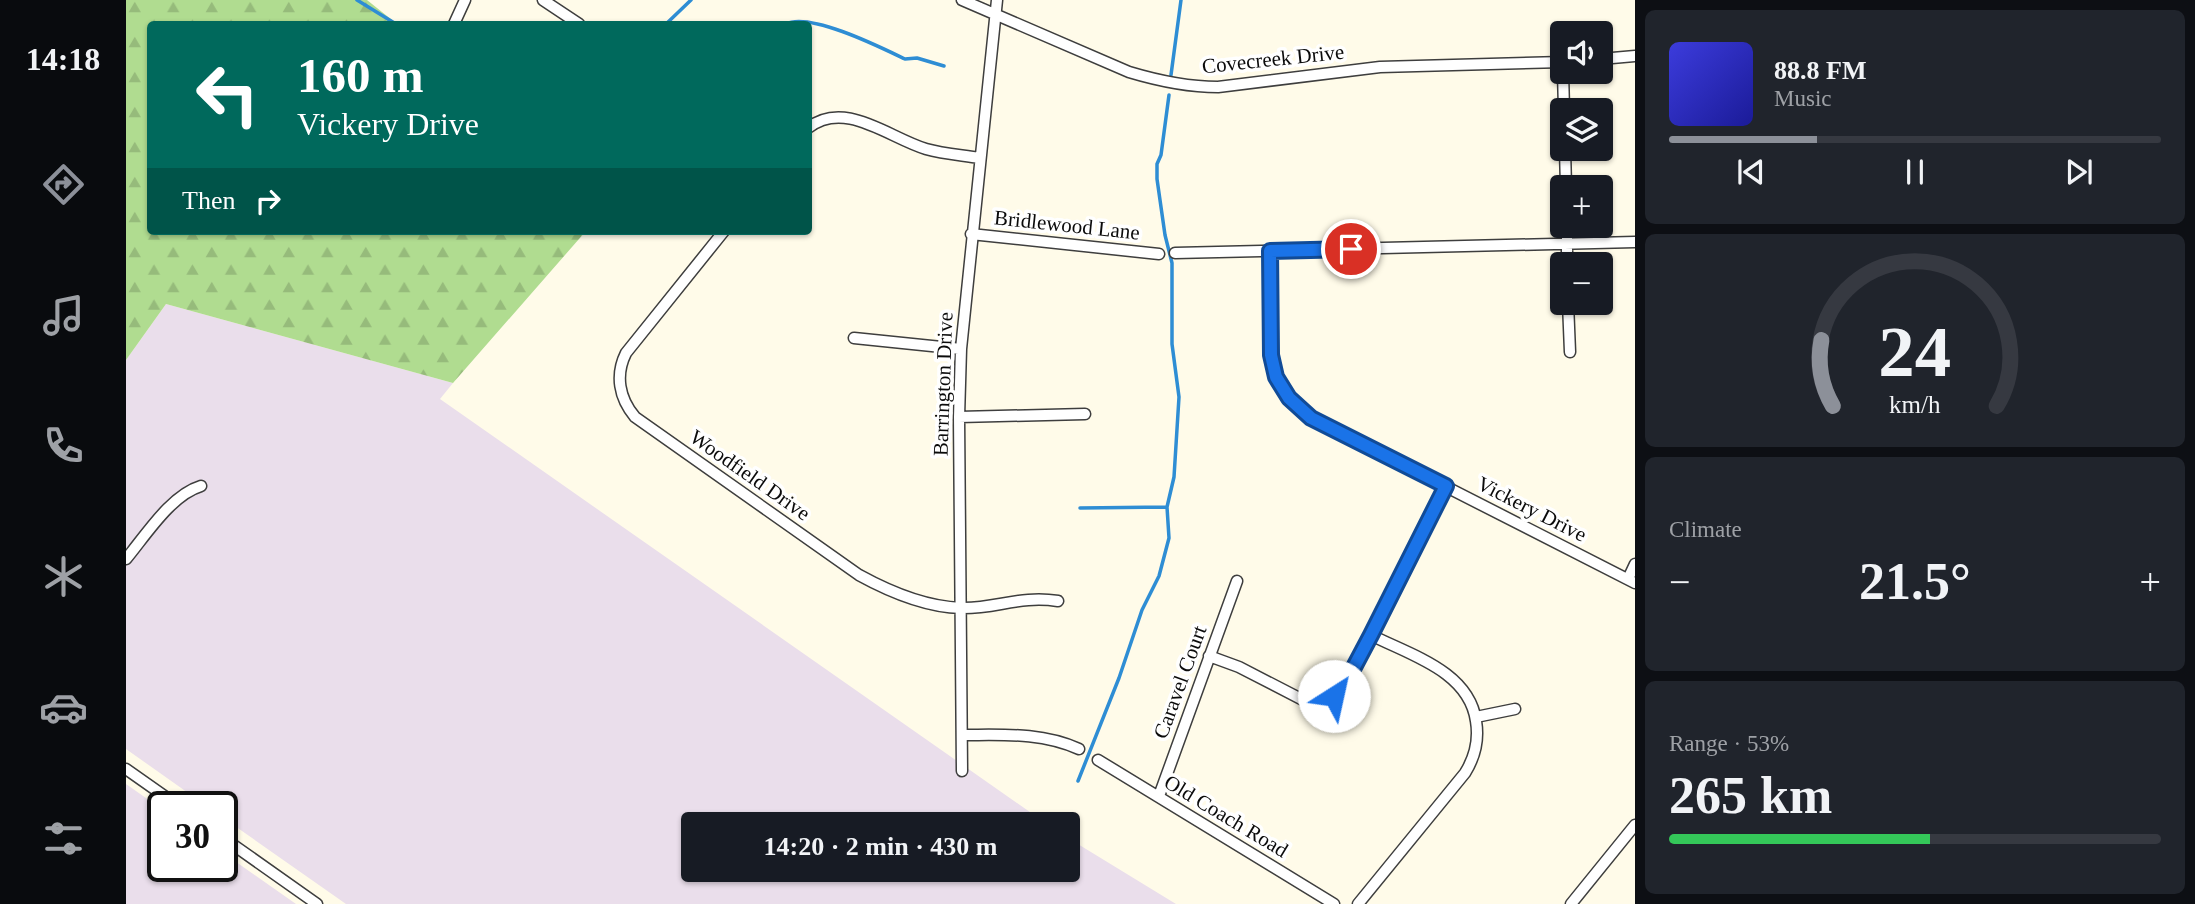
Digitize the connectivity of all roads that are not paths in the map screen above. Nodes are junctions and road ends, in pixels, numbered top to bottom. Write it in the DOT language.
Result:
graph roads {
  1 [pos="466,0"];
  2 [pos="543,0"];
  3 [pos="962,0"];
  4 [pos="998,0"];
  5 [pos="996,15"];
  6 [pos="456,21"];
  7 [pos="574,21"];
  8 [pos="1635,56"];
  9 [pos="1613,58"];
  10 [pos="1550,62"];
  11 [pos="812,126"];
  12 [pos="980,158"];
  13 [pos="971,234"];
  14 [pos="720,235"];
  15 [pos="1567,238"];
  16 [pos="1635,242"];
  17 [pos="1567,244"];
  18 [pos="1270,251"];
  19 [pos="1567,252"];
  20 [pos="1175,253"];
  21 [pos="1159,254"];
  22 [pos="1568,315"];
  23 [pos="854,338"];
  24 [pos="961,349"];
  25 [pos="1570,352"];
  26 [pos="1085,414"];
  27 [pos="959,416"];
  28 [pos="201,486"];
  29 [pos="1446,486"];
  30 [pos="126,559"];
  31 [pos="1635,564"];
  32 [pos="1237,581"];
  33 [pos="1631,581"];
  34 [pos="1058,601"];
  35 [pos="961,608"];
  36 [pos="1371,635"];
  37 [pos="1209,656"];
  38 [pos="1515,709"];
  39 [pos="1476,717"];
  40 [pos="962,735"];
  41 [pos="1079,749"];
  42 [pos="1098,760"];
  43 [pos="126,769"];
  44 [pos="962,771"];
  45 [pos="157,791"];
  46 [pos="1158,796"];
  47 [pos="1635,825"];
  48 [pos="238,848"];
  49 [pos="317,904"];
  50 [pos="1334,904"];
  51 [pos="1358,904"];
  52 [pos="1571,904"];
  1 -- 6 [label="street"];
  2 -- 7 [label="street"];
  3 -- 5 [label="street, Covecreek Drive"];
  4 -- 5 [label="street, Barrington Drive"];
  5 -- 10 [label="street, Covecreek Drive"];
  5 -- 12 [label="street, Barrington Drive"];
  8 -- 9 [label="street"];
  11 -- 12 [label="street"];
  12 -- 13 [label="street, Barrington Drive"];
  13 -- 21 [label="street, Bridlewood Lane"];
  13 -- 24 [label="street, Barrington Drive"];
  14 -- 35 [label="street, Woodfield Drive"];
  15 -- 17 [label="street"];
  16 -- 17 [label="street"];
  17 -- 18 [label="street"];
  17 -- 19 [label="street"];
  18 -- 20 [label="street"];
  18 -- 29 [label="street, Vickery Drive"];
  22 -- 25 [label="street"];
  23 -- 24 [label="street"];
  24 -- 27 [label="street, Barrington Drive"];
  26 -- 27 [label="street"];
  27 -- 35 [label="street, Barrington Drive"];
  28 -- 30 [label="street"];
  29 -- 33 [label="street, Vickery Drive"];
  29 -- 36 [label="street"];
  31 -- 33 [label="street"];
  32 -- 37 [label="street, Caravel Court"];
  34 -- 35 [label="street, Woodfield Drive"];
  35 -- 40 [label="street, Barrington Drive"];
  36 -- 37 [label="street"];
  36 -- 39 [label="street"];
  37 -- 46 [label="street, Caravel Court"];
  38 -- 39 [label="street"];
  39 -- 51 [label="street"];
  40 -- 41 [label="street"];
  40 -- 44 [label="street, Barrington Drive"];
  42 -- 46 [label="street, Old Coach Road"];
  43 -- 45 [label="street"];
  46 -- 50 [label="street, Old Coach Road"];
  47 -- 52 [label="street"];
  48 -- 49 [label="street"];
}
